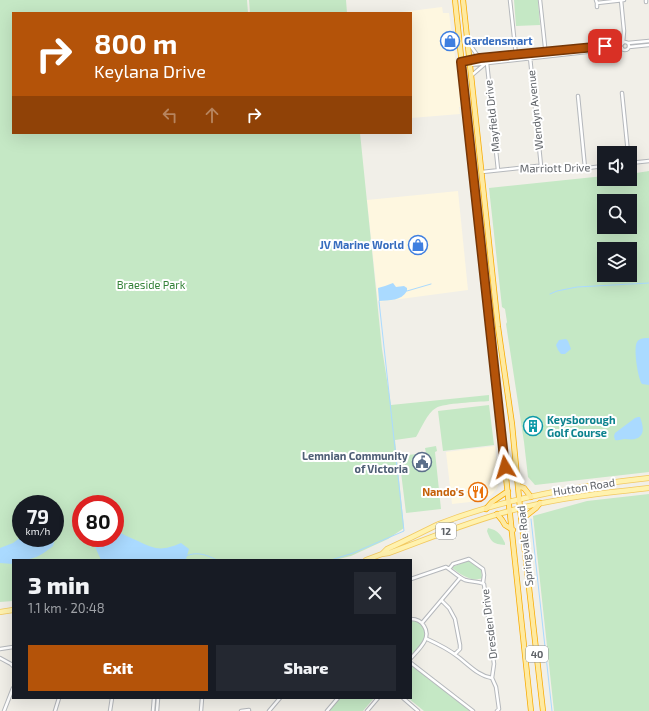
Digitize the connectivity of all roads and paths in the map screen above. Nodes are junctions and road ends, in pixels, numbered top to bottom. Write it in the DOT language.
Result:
graph roads {
  1 [pos="455,0"];
  2 [pos="464,0"];
  3 [pos="510,0"];
  4 [pos="540,0"];
  5 [pos="621,0"];
  6 [pos="624,0"];
  7 [pos="597,1"];
  8 [pos="597,7"];
  9 [pos="624,31"];
  10 [pos="649,41"];
  11 [pos="468,42"];
  12 [pos="622,43"];
  13 [pos="628,43"];
  14 [pos="649,45"];
  15 [pos="629,47"];
  16 [pos="622,48"];
  17 [pos="546,52"];
  18 [pos="529,54"];
  19 [pos="516,55"];
  20 [pos="546,56"];
  21 [pos="480,58"];
  22 [pos="530,58"];
  23 [pos="470,63"];
  24 [pos="487,63"];
  25 [pos="462,64"];
  26 [pos="472,75"];
  27 [pos="622,93"];
  28 [pos="578,96"];
  29 [pos="627,146"];
  30 [pos="649,161"];
  31 [pos="637,162"];
  32 [pos="541,166"];
  33 [pos="597,167"];
  34 [pos="585,168"];
  35 [pos="498,170"];
  36 [pos="482,172"];
  37 [pos="649,478"];
  38 [pos="518,486"];
  39 [pos="649,488"];
  40 [pos="508,491"];
  41 [pos="531,496"];
  42 [pos="519,499"];
  43 [pos="510,502"];
  44 [pos="540,503"];
  45 [pos="520,508"];
  46 [pos="486,509"];
  47 [pos="510,510"];
  48 [pos="497,514"];
  49 [pos="522,519"];
  50 [pos="513,530"];
  51 [pos="382,554"];
  52 [pos="369,559"];
  53 [pos="449,568"];
  54 [pos="460,578"];
  55 [pos="412,580"];
  56 [pos="483,583"];
  57 [pos="442,601"];
  58 [pos="12,610"];
  59 [pos="0,612"];
  60 [pos="412,619"];
  61 [pos="422,623"];
  62 [pos="427,639"];
  63 [pos="12,647"];
  64 [pos="0,648"];
  65 [pos="455,654"];
  66 [pos="412,657"];
  67 [pos="0,658"];
  68 [pos="12,663"];
  69 [pos="412,664"];
  70 [pos="492,678"];
  71 [pos="12,691"];
  72 [pos="59,699"];
  73 [pos="112,699"];
  74 [pos="154,699"];
  75 [pos="158,699"];
  76 [pos="202,699"];
  77 [pos="279,699"];
  78 [pos="337,699"];
  79 [pos="377,699"];
  80 [pos="404,699"];
  81 [pos="249,710"];
  82 [pos="5,711"];
  83 [pos="55,711"];
  84 [pos="110,711"];
  85 [pos="153,711"];
  86 [pos="157,711"];
  87 [pos="201,711"];
  88 [pos="241,711"];
  89 [pos="269,711"];
  90 [pos="326,711"];
  91 [pos="367,711"];
  92 [pos="418,711"];
  93 [pos="473,711"];
  94 [pos="497,711"];
  95 [pos="531,711"];
  96 [pos="543,711"];
  1 -- 25 [label="highway, Springvale Road / 40"];
  2 -- 11 [label="highway, Springvale Road / 40"];
  3 -- 19 [label="street"];
  4 -- 17 [label="street"];
  5 -- 6 [label="street"];
  5 -- 7 [label="street"];
  5 -- 9 [label="street"];
  7 -- 8 [label="street"];
  9 -- 12 [label="street"];
  9 -- 13 [label="street"];
  10 -- 13 [label="street"];
  11 -- 21 [label="street"];
  11 -- 23 [label="highway, Springvale Road / 40"];
  12 -- 13 [label="street"];
  12 -- 16 [label="street"];
  12 -- 17 [label="street"];
  13 -- 15 [label="street"];
  14 -- 15 [label="street"];
  15 -- 16 [label="street"];
  16 -- 20 [label="street"];
  17 -- 18 [label="street"];
  17 -- 20 [label="street"];
  18 -- 19 [label="street"];
  18 -- 22 [label="street, Wendyn Avenue"];
  19 -- 21 [label="street"];
  20 -- 22 [label="street"];
  21 -- 23 [label="street"];
  22 -- 24 [label="street"];
  22 -- 32 [label="street, Wendyn Avenue"];
  23 -- 24 [label="street"];
  23 -- 25 [label="highway"];
  23 -- 26 [label="highway, Springvale Road / 40"];
  24 -- 26 [label="street"];
  24 -- 35 [label="street, Mayfield Drive"];
  25 -- 40 [label="highway, Springvale Road / 40"];
  26 -- 36 [label="highway, Springvale Road / 40"];
  27 -- 29 [label="street"];
  28 -- 34 [label="street"];
  30 -- 31 [label="street"];
  32 -- 34 [label="street, Marriott Drive"];
  32 -- 35 [label="street, Marriott Drive"];
  33 -- 34 [label="street, Marriott Drive"];
  35 -- 36 [label="street, Marriott Drive"];
  36 -- 38 [label="highway, Springvale Road / 40"];
  37 -- 41 [label="main road, Hutton Road / 12"];
  38 -- 41 [label="highway"];
  38 -- 42 [label="highway, Springvale Road / 40"];
  39 -- 44 [label="main road, Hutton Road / 12"];
  40 -- 43 [label="highway, Springvale Road / 40"];
  40 -- 46 [label="highway"];
  41 -- 42 [label="main road, Hutton Road / 12"];
  42 -- 43 [label="main road, 12"];
  42 -- 45 [label="highway, Springvale Road / 40"];
  43 -- 46 [label="main road, 12"];
  43 -- 47 [label="highway, Springvale Road / 40"];
  44 -- 45 [label="main road, Hutton Road / 12"];
  44 -- 49 [label="highway"];
  45 -- 47 [label="main road, 12"];
  45 -- 49 [label="highway, Springvale Road / 40"];
  46 -- 51 [label="main road, 12"];
  47 -- 48 [label="main road, 12"];
  47 -- 50 [label="highway, Springvale Road / 40"];
  48 -- 50 [label="highway"];
  48 -- 51 [label="main road, 12"];
  49 -- 96 [label="highway, Springvale Road / 40"];
  50 -- 95 [label="highway, Springvale Road / 40"];
  51 -- 52 [label="main road, 12"];
  53 -- 54 [label="street"];
  53 -- 55 [label="street"];
  53 -- 56 [label="street"];
  54 -- 56 [label="street, Dresden Drive"];
  54 -- 57 [label="street"];
  56 -- 70 [label="street, Dresden Drive"];
  57 -- 61 [label="street"];
  57 -- 65 [label="street"];
  58 -- 59 [label="main road"];
  60 -- 61 [label="street"];
  61 -- 62 [label="street"];
  62 -- 65 [label="street"];
  62 -- 66 [label="street"];
  63 -- 64 [label="street"];
  65 -- 70 [label="street"];
  67 -- 68 [label="street"];
  69 -- 93 [label="street"];
  70 -- 94 [label="street, Dresden Drive"];
  71 -- 82 [label="street"];
  72 -- 83 [label="street"];
  73 -- 84 [label="street"];
  74 -- 85 [label="street"];
  75 -- 86 [label="street"];
  76 -- 87 [label="street"];
  77 -- 89 [label="street"];
  78 -- 90 [label="street"];
  79 -- 91 [label="street"];
  80 -- 92 [label="street"];
  81 -- 88 [label="street"];
}
